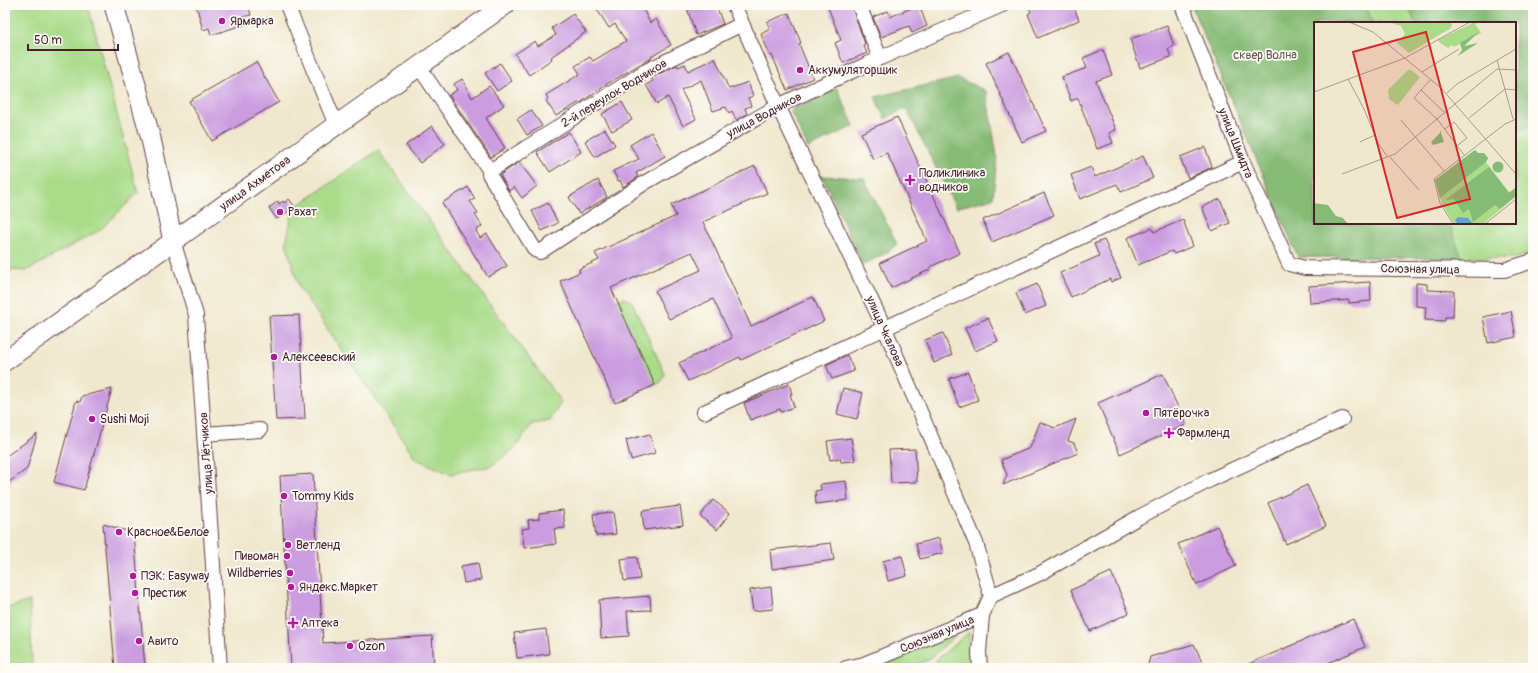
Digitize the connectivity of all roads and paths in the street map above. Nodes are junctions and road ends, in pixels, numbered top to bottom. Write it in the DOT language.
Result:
graph roads {
  1 [pos="114,5"];
  2 [pos="287,5"];
  3 [pos="505,5"];
  4 [pos="734,5"];
  5 [pos="859,5"];
  6 [pos="1002,5"];
  7 [pos="1182,5"];
  8 [pos="742,24"];
  9 [pos="880,58"];
  10 [pos="419,67"];
  11 [pos="778,106"];
  12 [pos="336,125"];
  13 [pos="1243,162"];
  14 [pos="490,171"];
  15 [pos="173,241"];
  16 [pos="1533,261"];
  17 [pos="1305,268"];
  18 [pos="885,329"];
  19 [pos="5,361"];
  20 [pos="704,412"];
  21 [pos="1342,419"];
  22 [pos="260,430"];
  23 [pos="204,434"];
  24 [pos="990,596"];
  25 [pos="982,615"];
  26 [pos="220,668"];
  27 [pos="846,668"];
  28 [pos="980,668"];
  1 -- 15 [label="main road"];
  2 -- 12 [label="street"];
  3 -- 10 [label="main road, улица Ахметова"];
  4 -- 8 [label="street, улица Чкалова"];
  5 -- 9 [label="street"];
  6 -- 9 [label="street, улица Водников"];
  7 -- 13 [label="street, улица Шмидта"];
  8 -- 11 [label="street, улица Чкалова"];
  8 -- 14 [label="street, 2-й переулок Водников"];
  9 -- 11 [label="street, улица Водников"];
  10 -- 12 [label="main road, улица Ахметова"];
  10 -- 14 [label="street"];
  11 -- 14 [label="street, улица Водников"];
  11 -- 18 [label="street, улица Чкалова"];
  12 -- 15 [label="main road, улица Ахметова"];
  13 -- 17 [label="street, улица Шмидта"];
  13 -- 18 [label="street"];
  15 -- 19 [label="main road, улица Ахметова"];
  15 -- 23 [label="street, улица Лётчиков"];
  16 -- 17 [label="street, Союзная улица"];
  18 -- 20 [label="street"];
  18 -- 24 [label="street, улица Чкалова"];
  21 -- 24 [label="street"];
  22 -- 23 [label="street"];
  23 -- 26 [label="street, улица Лётчиков"];
  24 -- 25 [label="street"];
  25 -- 27 [label="street, Союзная улица"];
  25 -- 28 [label="street"];
}
